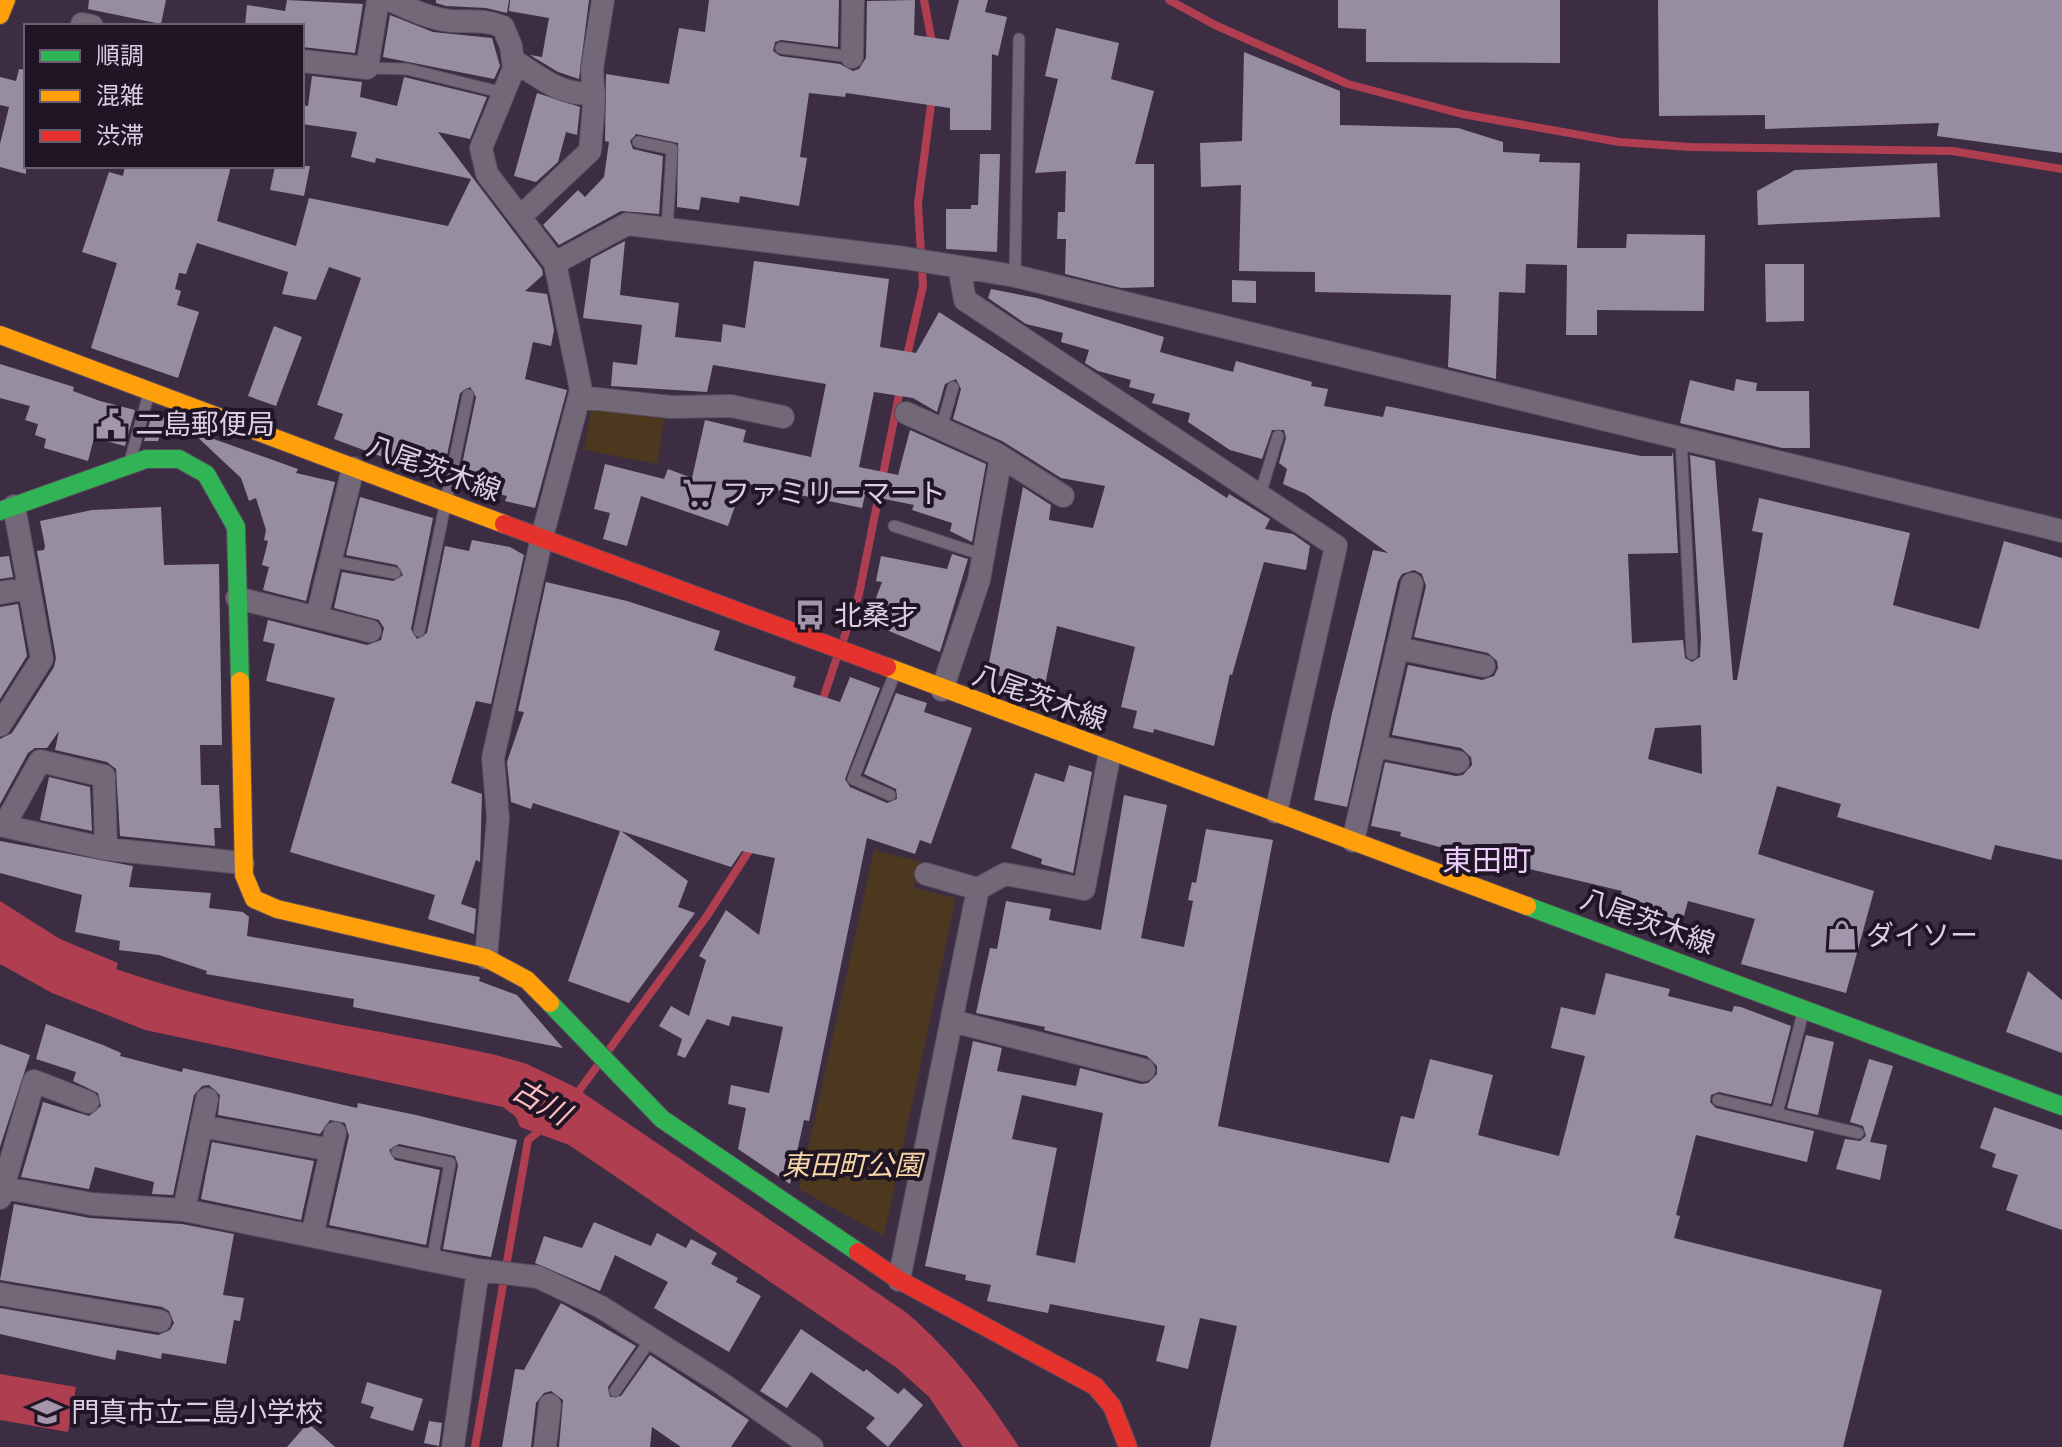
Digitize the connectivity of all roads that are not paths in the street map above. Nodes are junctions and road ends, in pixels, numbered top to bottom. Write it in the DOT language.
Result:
graph roads {
  1 [pos="6,0"];
  2 [pos="378,0"];
  3 [pos="390,0"];
  4 [pos="603,0"];
  5 [pos="853,0"];
  6 [pos="0,15"];
  7 [pos="1019,39"];
  8 [pos="781,48"];
  9 [pos="852,57"];
  10 [pos="513,60"];
  11 [pos="304,61"];
  12 [pos="367,68"];
  13 [pos="504,93"];
  14 [pos="594,93"];
  15 [pos="638,142"];
  16 [pos="520,217"];
  17 [pos="667,229"];
  18 [pos="555,263"];
  19 [pos="959,267"];
  20 [pos="1015,276"];
  21 [pos="0,335"];
  22 [pos="953,387"];
  23 [pos="149,392"];
  24 [pos="468,395"];
  25 [pos="579,397"];
  26 [pos="906,413"];
  27 [pos="783,417"];
  28 [pos="941,429"];
  29 [pos="1278,436"];
  30 [pos="1681,438"];
  31 [pos="1001,457"];
  32 [pos="129,466"];
  33 [pos="353,468"];
  34 [pos="1260,495"];
  35 [pos="1063,496"];
  36 [pos="446,502"];
  37 [pos="7,509"];
  38 [pos="894,526"];
  39 [pos="2062,531"];
  40 [pos="542,537"];
  41 [pos="983,555"];
  42 [pos="331,561"];
  43 [pos="395,573"];
  44 [pos="1412,584"];
  45 [pos="29,588"];
  46 [pos="0,593"];
  47 [pos="237,598"];
  48 [pos="317,617"];
  49 [pos="370,631"];
  50 [pos="419,631"];
  51 [pos="1397,648"];
  52 [pos="1692,654"];
  53 [pos="1484,666"];
  54 [pos="895,673"];
  55 [pos="942,690"];
  56 [pos="0,725"];
  57 [pos="1375,746"];
  58 [pos="1110,752"];
  59 [pos="1458,762"];
  60 [pos="890,795"];
  61 [pos="1276,812"];
  62 [pos="1353,841"];
  63 [pos="106,849"];
  64 [pos="243,863"];
  65 [pos="926,874"];
  66 [pos="978,889"];
  67 [pos="486,958"];
  68 [pos="1804,1010"];
  69 [pos="952,1021"];
  70 [pos="1144,1070"];
  71 [pos="207,1099"];
  72 [pos="1718,1100"];
  73 [pos="88,1102"];
  74 [pos="2062,1106"];
  75 [pos="1777,1113"];
  76 [pos="201,1126"];
  77 [pos="1858,1133"];
  78 [pos="397,1152"];
  79 [pos="1,1191"];
  80 [pos="184,1210"];
  81 [pos="312,1236"];
  82 [pos="432,1261"];
  83 [pos="486,1271"];
  84 [pos="899,1280"];
  85 [pos="0,1294"];
  86 [pos="160,1321"];
  87 [pos="651,1339"];
  88 [pos="615,1391"];
  89 [pos="550,1405"];
  90 [pos="453,1447"];
  91 [pos="545,1447"];
  92 [pos="812,1447"];
  93 [pos="1128,1447"];
  1 -- 6 [label="main road"];
  2 -- 12 [label="street"];
  3 -- 10 [label="street"];
  4 -- 14 [label="street"];
  5 -- 9 [label="street"];
  7 -- 20 [label="lane"];
  8 -- 9 [label="lane"];
  10 -- 13 [label="street"];
  10 -- 14 [label="street"];
  11 -- 12 [label="street"];
  12 -- 13 [label="lane"];
  13 -- 16 [label="street"];
  14 -- 16 [label="street"];
  15 -- 17 [label="lane"];
  16 -- 18 [label="street"];
  17 -- 18 [label="street"];
  17 -- 19 [label="street"];
  18 -- 25 [label="street"];
  19 -- 20 [label="street"];
  19 -- 34 [label="street"];
  20 -- 30 [label="street"];
  21 -- 23 [label="main road, 八尾茨木線"];
  22 -- 28 [label="lane"];
  23 -- 32 [label="lane"];
  23 -- 33 [label="main road, 八尾茨木線"];
  24 -- 36 [label="lane"];
  25 -- 27 [label="street"];
  25 -- 40 [label="street"];
  26 -- 28 [label="street"];
  28 -- 31 [label="street"];
  29 -- 34 [label="lane"];
  30 -- 39 [label="street"];
  30 -- 52 [label="lane"];
  31 -- 35 [label="street"];
  31 -- 41 [label="street"];
  32 -- 37 [label="main road"];
  32 -- 47 [label="main road"];
  33 -- 36 [label="main road, 八尾茨木線"];
  33 -- 42 [label="street"];
  34 -- 61 [label="street"];
  36 -- 40 [label="main road, 八尾茨木線"];
  36 -- 50 [label="lane"];
  37 -- 45 [label="street"];
  38 -- 41 [label="lane"];
  40 -- 54 [label="main road, 八尾茨木線"];
  40 -- 67 [label="street"];
  41 -- 55 [label="street"];
  42 -- 43 [label="lane"];
  42 -- 48 [label="street"];
  44 -- 51 [label="street"];
  45 -- 46 [label="street"];
  45 -- 56 [label="street"];
  47 -- 48 [label="street"];
  47 -- 64 [label="main road"];
  48 -- 49 [label="street"];
  51 -- 53 [label="street"];
  51 -- 57 [label="street"];
  54 -- 55 [label="main road, 八尾茨木線"];
  54 -- 60 [label="lane"];
  55 -- 58 [label="main road, 八尾茨木線"];
  57 -- 59 [label="street"];
  57 -- 62 [label="street"];
  58 -- 61 [label="main road, 八尾茨木線"];
  58 -- 66 [label="street"];
  61 -- 62 [label="main road, 八尾茨木線"];
  62 -- 68 [label="main road, 八尾茨木線"];
  63 -- 63 [label="street"];
  63 -- 64 [label="street"];
  64 -- 67 [label="main road"];
  65 -- 66 [label="street"];
  66 -- 69 [label="street"];
  67 -- 84 [label="main road"];
  68 -- 74 [label="main road, 八尾茨木線"];
  68 -- 75 [label="lane"];
  69 -- 70 [label="street"];
  69 -- 84 [label="street"];
  71 -- 76 [label="street"];
  72 -- 75 [label="lane"];
  73 -- 79 [label="street"];
  75 -- 77 [label="lane"];
  76 -- 80 [label="street"];
  76 -- 81 [label="street"];
  78 -- 82 [label="lane"];
  79 -- 80 [label="street"];
  80 -- 81 [label="street"];
  81 -- 82 [label="street"];
  82 -- 83 [label="street"];
  83 -- 87 [label="street"];
  83 -- 90 [label="street"];
  84 -- 93 [label="main road"];
  85 -- 86 [label="street"];
  87 -- 88 [label="lane"];
  87 -- 92 [label="street"];
  89 -- 91 [label="street"];
}
